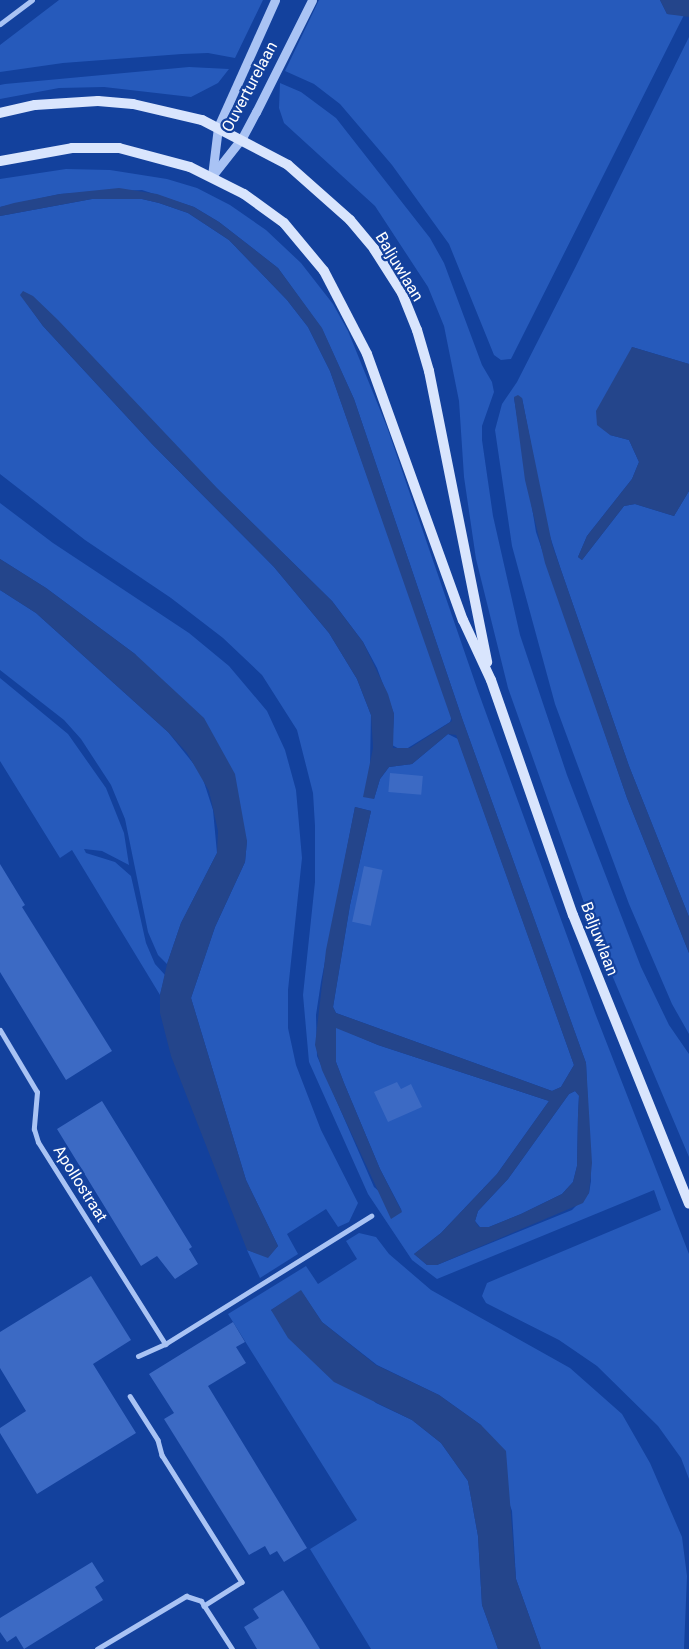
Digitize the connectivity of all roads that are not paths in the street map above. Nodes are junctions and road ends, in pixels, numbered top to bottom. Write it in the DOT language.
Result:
graph roads {
  1 [pos="32,0"];
  2 [pos="275,0"];
  3 [pos="312,0"];
  4 [pos="0,24"];
  5 [pos="0,112"];
  6 [pos="218,127"];
  7 [pos="242,138"];
  8 [pos="0,161"];
  9 [pos="212,176"];
  10 [pos="491,680"];
  11 [pos="0,1030"];
  12 [pos="689,1204"];
  13 [pos="371,1216"];
  14 [pos="165,1344"];
  15 [pos="138,1356"];
  16 [pos="130,1396"];
  17 [pos="204,1606"];
  18 [pos="97,1649"];
  19 [pos="232,1649"];
  1 -- 4 [label="street"];
  2 -- 6 [label="street, Ouverturelaan"];
  3 -- 7 [label="street, Ouverturelaan"];
  5 -- 6 [label="main road, Baljuwlaan"];
  6 -- 7 [label="main road, Baljuwlaan"];
  6 -- 9 [label="street, Ouverturelaan"];
  7 -- 9 [label="street, Ouverturelaan"];
  7 -- 10 [label="main road, Baljuwlaan"];
  8 -- 9 [label="main road, Baljuwlaan"];
  9 -- 10 [label="main road, Baljuwlaan"];
  10 -- 12 [label="main road, Baljuwlaan"];
  11 -- 14 [label="street, Apollostraat"];
  13 -- 14 [label="street"];
  14 -- 15 [label="street"];
  16 -- 17 [label="street"];
  17 -- 18 [label="street"];
  17 -- 19 [label="street"];
}
